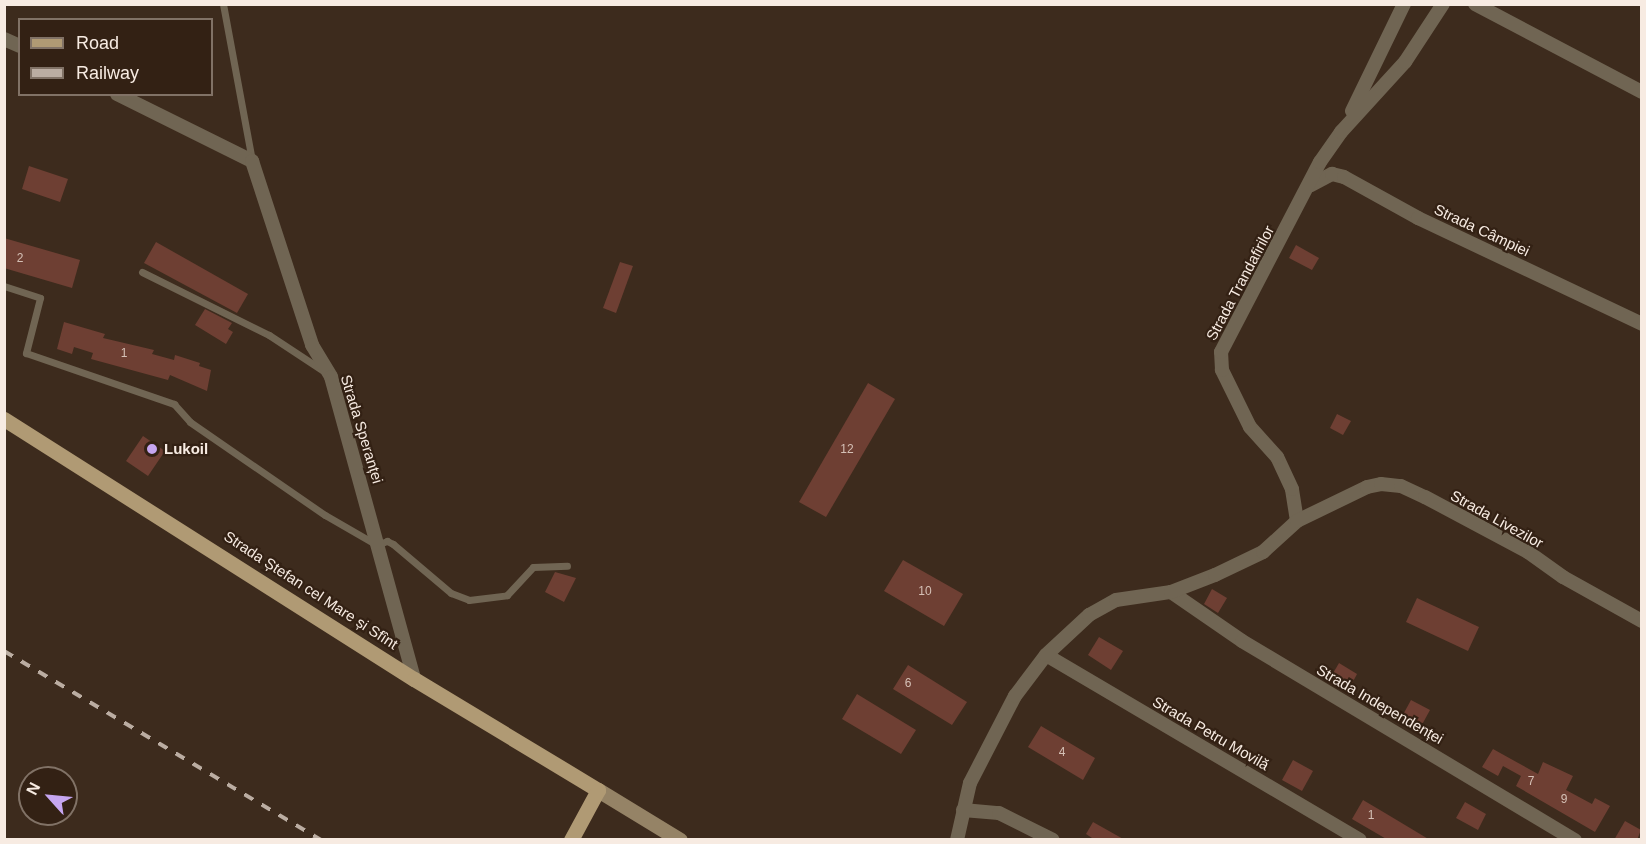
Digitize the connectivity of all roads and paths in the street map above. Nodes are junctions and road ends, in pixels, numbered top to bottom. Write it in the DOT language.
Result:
graph roads {
  1 [pos="223,4"];
  2 [pos="1404,4"];
  3 [pos="1443,4"];
  4 [pos="1475,4"];
  5 [pos="4,39"];
  6 [pos="18,45"];
  7 [pos="1641,92"];
  8 [pos="121,96"];
  9 [pos="1341,132"];
  10 [pos="252,161"];
  11 [pos="1311,185"];
  12 [pos="142,272"];
  13 [pos="4,286"];
  14 [pos="1641,324"];
  15 [pos="331,377"];
  16 [pos="4,419"];
  17 [pos="1297,521"];
  18 [pos="377,545"];
  19 [pos="567,566"];
  20 [pos="1171,592"];
  21 [pos="1641,621"];
  22 [pos="1046,655"];
  23 [pos="414,679"];
  24 [pos="598,790"];
  25 [pos="963,810"];
  26 [pos="571,840"];
  27 [pos="680,840"];
  28 [pos="957,840"];
  29 [pos="1053,840"];
  30 [pos="1360,840"];
  31 [pos="1575,840"];
  1 -- 10 [label="lane"];
  2 -- 9 [label="street, Strada Trandafirilor"];
  3 -- 9 [label="street, Strada Trandafirilor"];
  4 -- 7 [label="street"];
  5 -- 6 [label="street"];
  8 -- 10 [label="street"];
  9 -- 11 [label="street, Strada Trandafirilor"];
  10 -- 15 [label="street, Strada Speranței"];
  11 -- 14 [label="street, Strada Câmpiei"];
  11 -- 17 [label="street, Strada Trandafirilor"];
  12 -- 15 [label="lane"];
  13 -- 18 [label="lane"];
  15 -- 18 [label="street, Strada Speranței"];
  16 -- 23 [label="main road, Strada Ștefan cel Mare și Sfînt"];
  17 -- 20 [label="street"];
  17 -- 21 [label="street, Strada Livezilor"];
  18 -- 19 [label="lane"];
  18 -- 23 [label="street, Strada Speranței"];
  20 -- 22 [label="street"];
  20 -- 31 [label="street, Strada Independenței"];
  22 -- 25 [label="street"];
  22 -- 30 [label="street, Strada Petru Movilă"];
  23 -- 24 [label="main road, Strada Ștefan cel Mare și Sfînt"];
  24 -- 26 [label="main road"];
  24 -- 27 [label="main road"];
  25 -- 28 [label="street"];
  25 -- 29 [label="street"];
}
